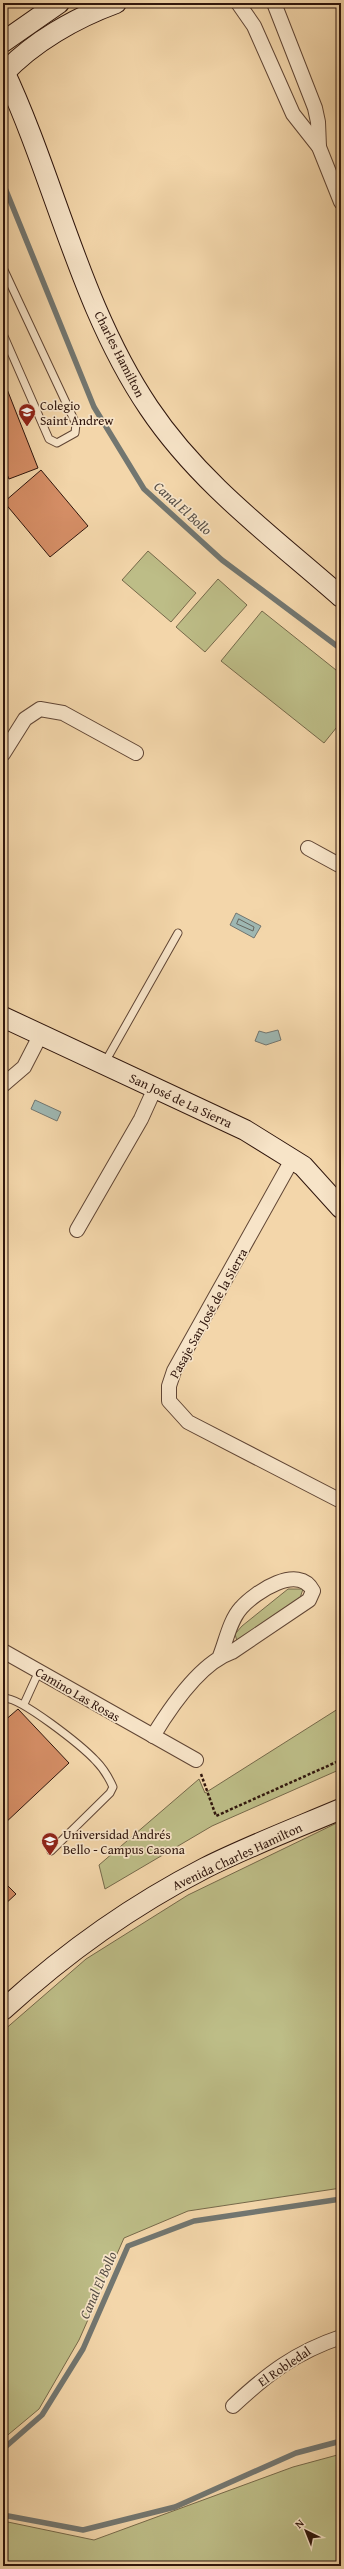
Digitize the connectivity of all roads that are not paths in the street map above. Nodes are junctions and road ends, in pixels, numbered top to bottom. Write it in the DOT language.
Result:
graph roads {
  1 [pos="59,3"];
  2 [pos="116,3"];
  3 [pos="238,3"];
  4 [pos="274,3"];
  5 [pos="3,42"];
  6 [pos="4,72"];
  7 [pos="319,147"];
  8 [pos="341,202"];
  9 [pos="3,268"];
  10 [pos="3,334"];
  11 [pos="341,597"];
  12 [pos="136,753"];
  13 [pos="3,754"];
  14 [pos="308,848"];
  15 [pos="341,866"];
  16 [pos="178,933"];
  17 [pos="3,1017"];
  18 [pos="41,1034"];
  19 [pos="104,1064"];
  20 [pos="3,1085"];
  21 [pos="155,1088"];
  22 [pos="293,1158"];
  23 [pos="341,1208"];
  24 [pos="77,1230"];
  25 [pos="339,1500"];
  26 [pos="3,1651"];
  27 [pos="220,1656"];
  28 [pos="39,1671"];
  29 [pos="3,1698"];
  30 [pos="24,1704"];
  31 [pos="154,1736"];
  32 [pos="196,1760"];
  33 [pos="341,1809"];
  34 [pos="51,1851"];
  35 [pos="3,2010"];
  36 [pos="341,2337"];
  37 [pos="233,2406"];
  1 -- 5 [label="street"];
  2 -- 6 [label="street"];
  3 -- 7 [label="street"];
  4 -- 7 [label="street"];
  6 -- 11 [label="street, Charles Hamilton"];
  7 -- 8 [label="street"];
  9 -- 10 [label="lane"];
  12 -- 13 [label="street"];
  14 -- 15 [label="street"];
  16 -- 19 [label="lane"];
  17 -- 18 [label="street, San José de La Sierra"];
  18 -- 19 [label="street, San José de La Sierra"];
  18 -- 20 [label="street"];
  19 -- 21 [label="street, San José de La Sierra"];
  21 -- 22 [label="street, San José de La Sierra"];
  21 -- 24 [label="street"];
  22 -- 23 [label="street, San José de La Sierra"];
  22 -- 25 [label="street, Pasaje San José de la Sierra"];
  26 -- 28 [label="street, Camino Las Rosas"];
  27 -- 27 [label="street"];
  27 -- 31 [label="street"];
  28 -- 30 [label="lane"];
  28 -- 31 [label="street, Camino Las Rosas"];
  29 -- 30 [label="lane"];
  30 -- 34 [label="lane"];
  31 -- 32 [label="street, Camino Las Rosas"];
  33 -- 35 [label="street, Avenida Charles Hamilton"];
  36 -- 37 [label="street, El Robledal"];
}
